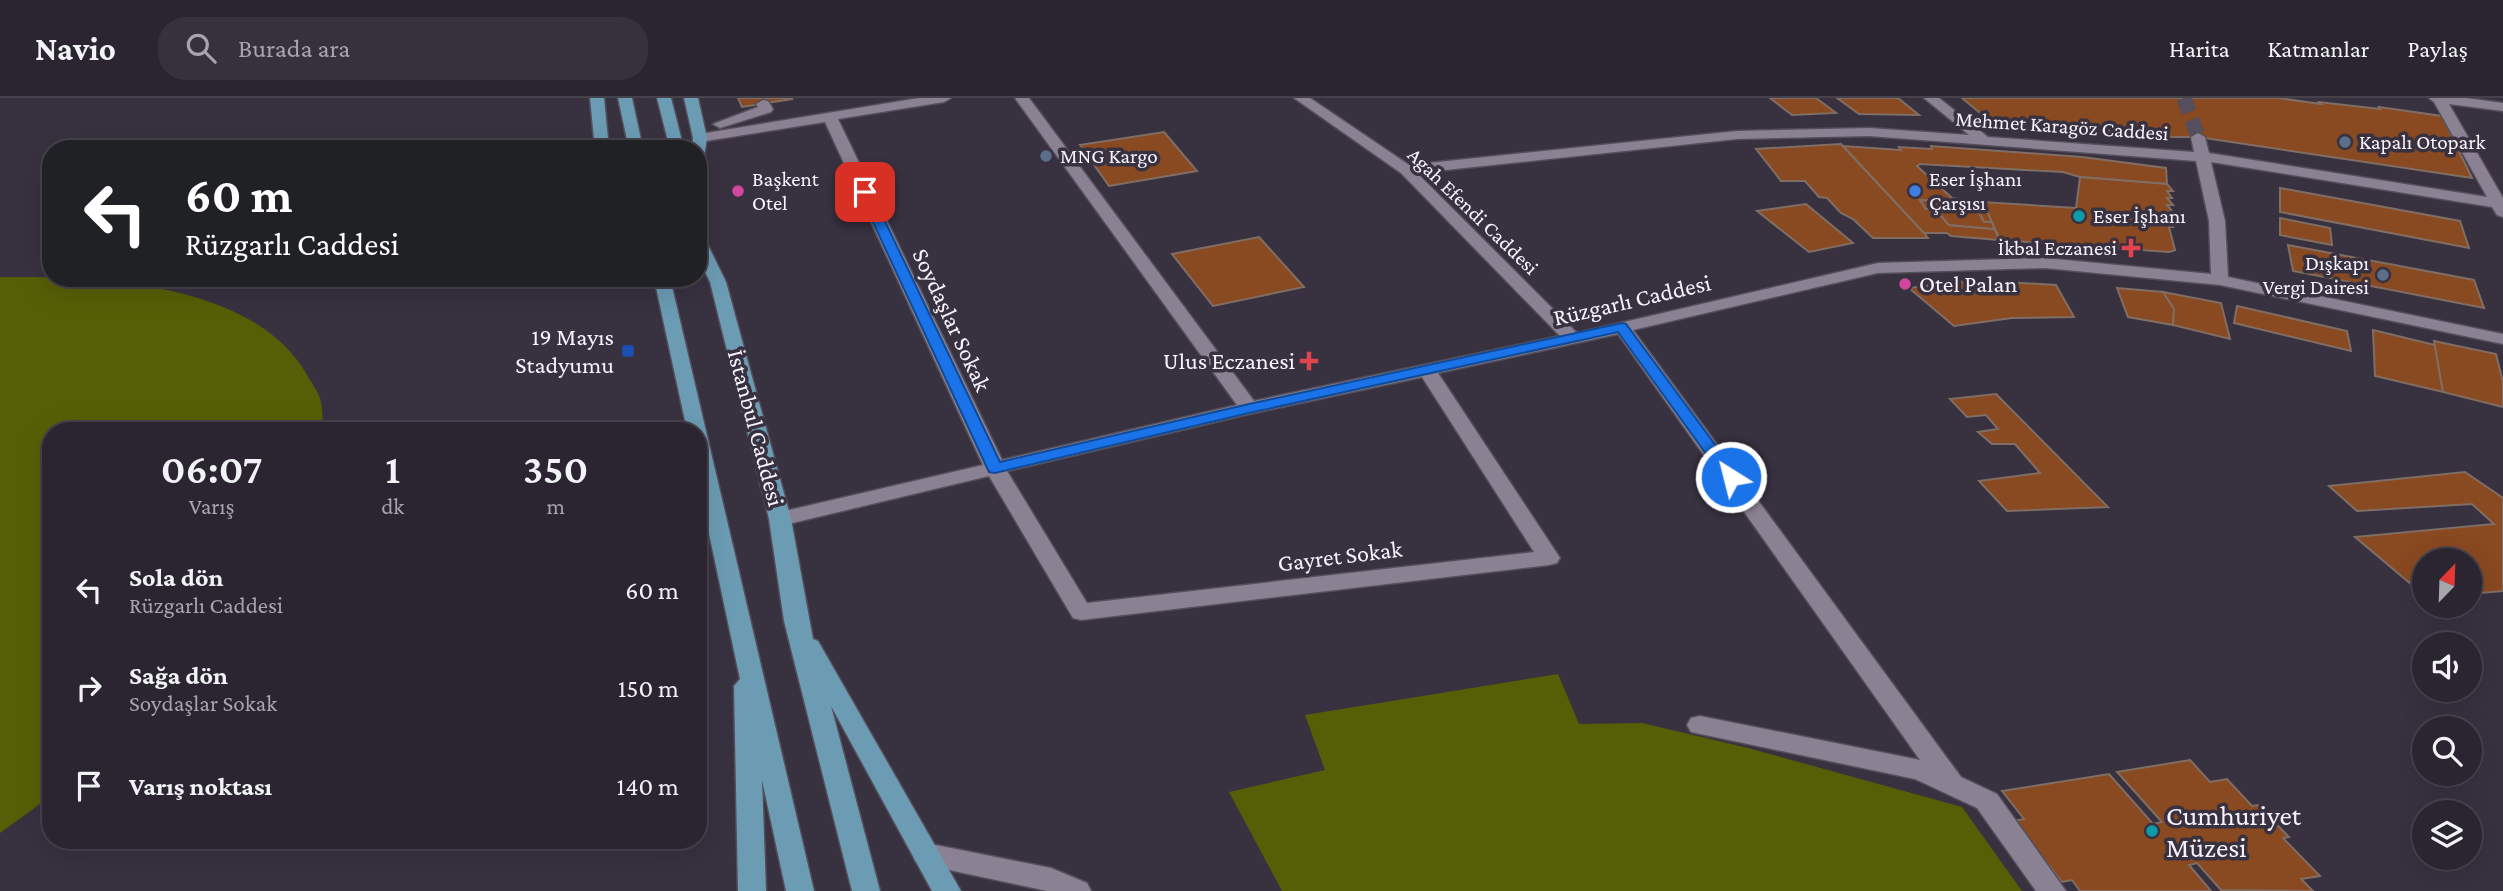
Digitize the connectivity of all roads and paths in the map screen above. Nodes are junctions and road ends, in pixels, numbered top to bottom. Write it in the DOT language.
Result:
graph roads {
  1 [pos="597,98"];
  2 [pos="625,98"];
  3 [pos="664,98"];
  4 [pos="691,98"];
  5 [pos="944,98"];
  6 [pos="1022,98"];
  7 [pos="1301,98"];
  8 [pos="1931,98"];
  9 [pos="2437,98"];
  10 [pos="763,104"];
  11 [pos="2503,107"];
  12 [pos="830,117"];
  13 [pos="699,134"];
  14 [pos="2198,137"];
  15 [pos="601,140"];
  16 [pos="634,140"];
  17 [pos="675,140"];
  18 [pos="699,140"];
  19 [pos="1985,141"];
  20 [pos="2204,158"];
  21 [pos="1406,170"];
  22 [pos="2502,207"];
  23 [pos="707,259"];
  24 [pos="2220,280"];
  25 [pos="665,287"];
  26 [pos="1622,327"];
  27 [pos="1573,339"];
  28 [pos="2503,339"];
  29 [pos="1427,370"];
  30 [pos="1249,408"];
  31 [pos="696,422"];
  32 [pos="995,468"];
  33 [pos="707,472"];
  34 [pos="780,519"];
  35 [pos="796,621"];
  36 [pos="744,635"];
  37 [pos="1700,725"];
  38 [pos="1950,782"];
  39 [pos="926,854"];
  40 [pos="752,891"];
  41 [pos="800,891"];
  42 [pos="866,891"];
  43 [pos="947,891"];
  44 [pos="1077,891"];
  45 [pos="2052,891"];
  1 -- 15 [label="main road"];
  2 -- 16 [label="main road"];
  3 -- 17 [label="main road"];
  4 -- 13 [label="main road"];
  5 -- 12 [label="street"];
  6 -- 30 [label="street"];
  7 -- 21 [label="street, Agah Efendi Caddesi"];
  8 -- 19 [label="street"];
  9 -- 11 [label="street"];
  9 -- 22 [label="street"];
  10 -- 13 [label="street"];
  12 -- 13 [label="street"];
  12 -- 32 [label="street, Soydaşlar Sokak"];
  13 -- 18 [label="main road"];
  14 -- 20 [label="street"];
  19 -- 20 [label="street, Mehmet Karagöz Caddesi"];
  19 -- 21 [label="street, Mehmet Karagöz Caddesi"];
  20 -- 22 [label="street, Mehmet Karagöz Caddesi"];
  20 -- 24 [label="street"];
  21 -- 27 [label="street, Agah Efendi Caddesi"];
  23 -- 34 [label="main road, İstanbul Caddesi"];
  24 -- 26 [label="street, Rüzgarlı Caddesi"];
  24 -- 28 [label="street, Rüzgarlı Caddesi"];
  25 -- 31 [label="main road"];
  26 -- 27 [label="street, Rüzgarlı Caddesi"];
  26 -- 38 [label="street"];
  27 -- 29 [label="street, Rüzgarlı Caddesi"];
  29 -- 30 [label="street, Rüzgarlı Caddesi"];
  29 -- 32 [label="street, Gayret Sokak"];
  30 -- 32 [label="street, Rüzgarlı Caddesi"];
  32 -- 34 [label="street, Rüzgarlı Caddesi"];
  33 -- 36 [label="main road"];
  34 -- 35 [label="main road, İstanbul Caddesi"];
  35 -- 39 [label="main road, İstanbul Caddesi"];
  35 -- 42 [label="main road, İstanbul Caddesi"];
  36 -- 40 [label="main road"];
  36 -- 41 [label="main road"];
  37 -- 38 [label="street"];
  38 -- 45 [label="street"];
  39 -- 43 [label="main road, İstanbul Caddesi"];
  39 -- 44 [label="street"];
}
